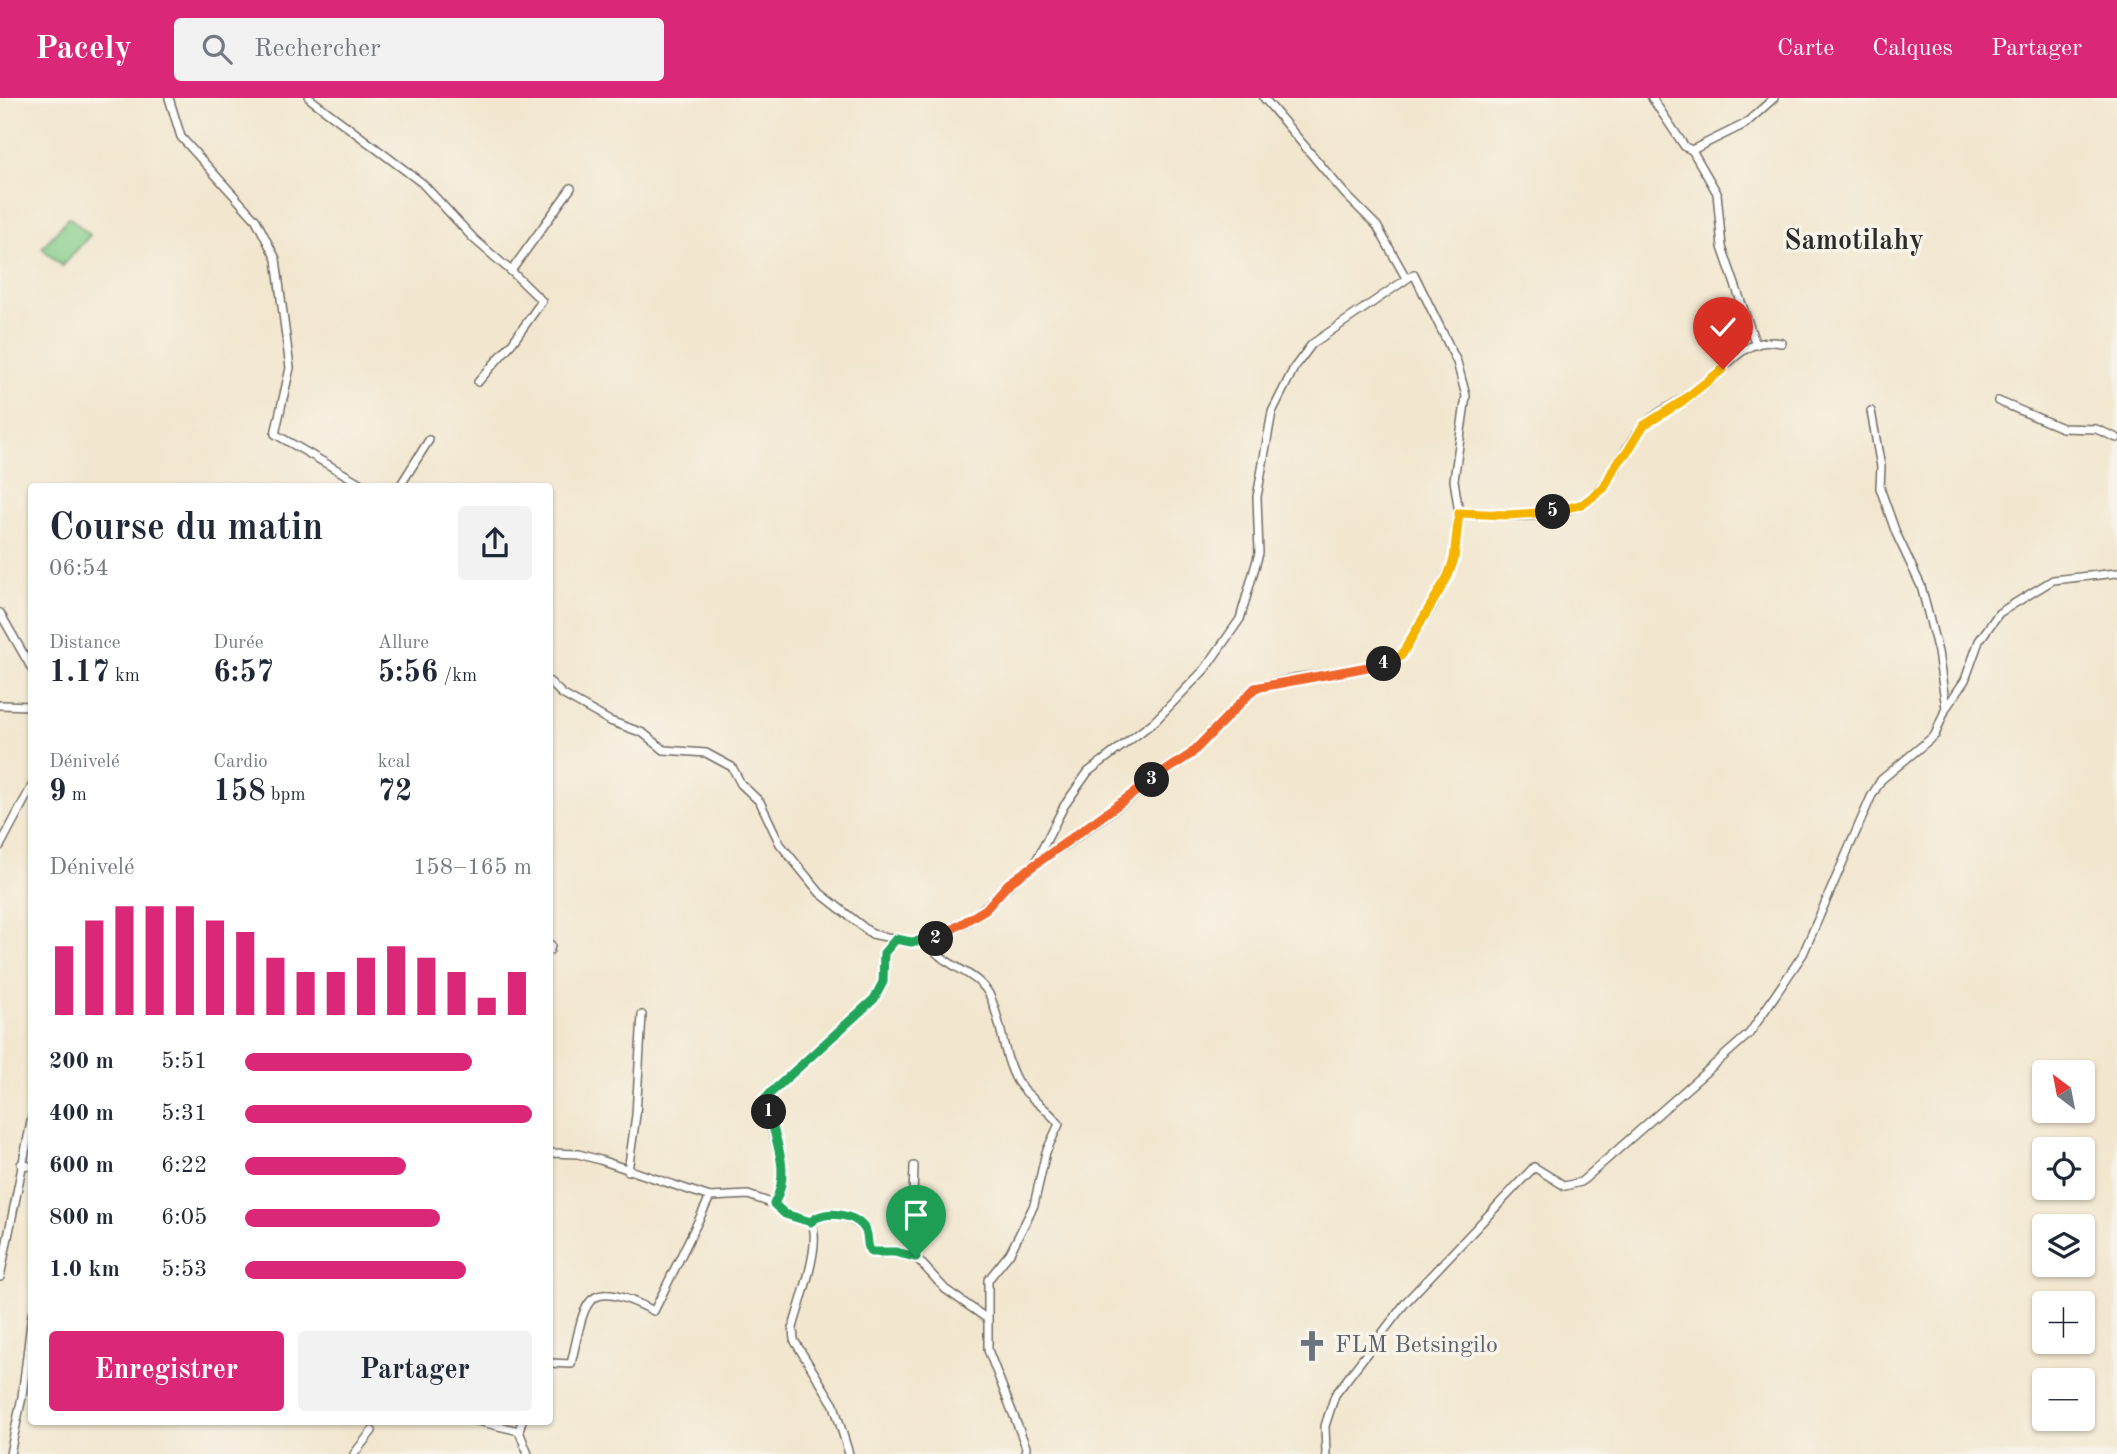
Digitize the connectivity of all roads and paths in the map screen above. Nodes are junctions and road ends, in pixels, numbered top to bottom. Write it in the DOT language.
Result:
graph roads {
  1 [pos="169,98"];
  2 [pos="309,98"];
  3 [pos="1264,98"];
  4 [pos="1652,98"];
  5 [pos="1774,98"];
  6 [pos="1692,150"];
  7 [pos="571,188"];
  8 [pos="510,271"];
  9 [pos="1406,278"];
  10 [pos="1782,344"];
  11 [pos="1756,345"];
  12 [pos="478,382"];
  13 [pos="1998,401"];
  14 [pos="1871,411"];
  15 [pos="2117,438"];
  16 [pos="429,440"];
  17 [pos="360,483"];
  18 [pos="402,483"];
  19 [pos="1459,513"];
  20 [pos="2117,573"];
  21 [pos="0,613"];
  22 [pos="28,662"];
  23 [pos="553,685"];
  24 [pos="0,705"];
  25 [pos="28,706"];
  26 [pos="1946,708"];
  27 [pos="28,794"];
  28 [pos="0,846"];
  29 [pos="1035,863"];
  30 [pos="896,939"];
  31 [pos="930,942"];
  32 [pos="642,1015"];
  33 [pos="28,1134"];
  34 [pos="553,1153"];
  35 [pos="21,1164"];
  36 [pos="28,1166"];
  37 [pos="914,1166"];
  38 [pos="628,1171"];
  39 [pos="710,1197"];
  40 [pos="774,1204"];
  41 [pos="811,1222"];
  42 [pos="916,1257"];
  43 [pos="0,1277"];
  44 [pos="986,1318"];
  45 [pos="28,1347"];
  46 [pos="553,1363"];
  47 [pos="494,1425"];
  48 [pos="521,1425"];
  49 [pos="372,1431"];
  50 [pos="519,1431"];
  51 [pos="10,1454"];
  52 [pos="354,1454"];
  53 [pos="528,1454"];
  54 [pos="849,1454"];
  55 [pos="1026,1454"];
  56 [pos="1326,1454"];
  1 -- 17 [label="street"];
  2 -- 8 [label="street"];
  3 -- 9 [label="street"];
  4 -- 6 [label="street"];
  5 -- 6 [label="street"];
  6 -- 11 [label="street"];
  7 -- 8 [label="street"];
  8 -- 12 [label="street"];
  9 -- 19 [label="street"];
  9 -- 29 [label="street"];
  10 -- 11 [label="street"];
  11 -- 19 [label="street"];
  13 -- 15 [label="street"];
  14 -- 26 [label="street"];
  16 -- 18 [label="street"];
  19 -- 29 [label="street"];
  20 -- 26 [label="street"];
  21 -- 22 [label="street"];
  23 -- 30 [label="street"];
  24 -- 25 [label="street"];
  26 -- 56 [label="street"];
  27 -- 28 [label="street"];
  29 -- 31 [label="street"];
  30 -- 31 [label="street"];
  30 -- 40 [label="street"];
  31 -- 44 [label="street"];
  32 -- 38 [label="street"];
  33 -- 35 [label="street"];
  34 -- 38 [label="street"];
  35 -- 36 [label="street"];
  35 -- 43 [label="street"];
  37 -- 42 [label="street"];
  38 -- 39 [label="street"];
  39 -- 40 [label="street"];
  39 -- 46 [label="street"];
  40 -- 41 [label="street"];
  41 -- 42 [label="street"];
  41 -- 54 [label="street"];
  42 -- 44 [label="street"];
  44 -- 55 [label="street"];
  45 -- 51 [label="street"];
  47 -- 50 [label="street"];
  48 -- 50 [label="street"];
  49 -- 52 [label="street"];
  50 -- 53 [label="street"];
}
